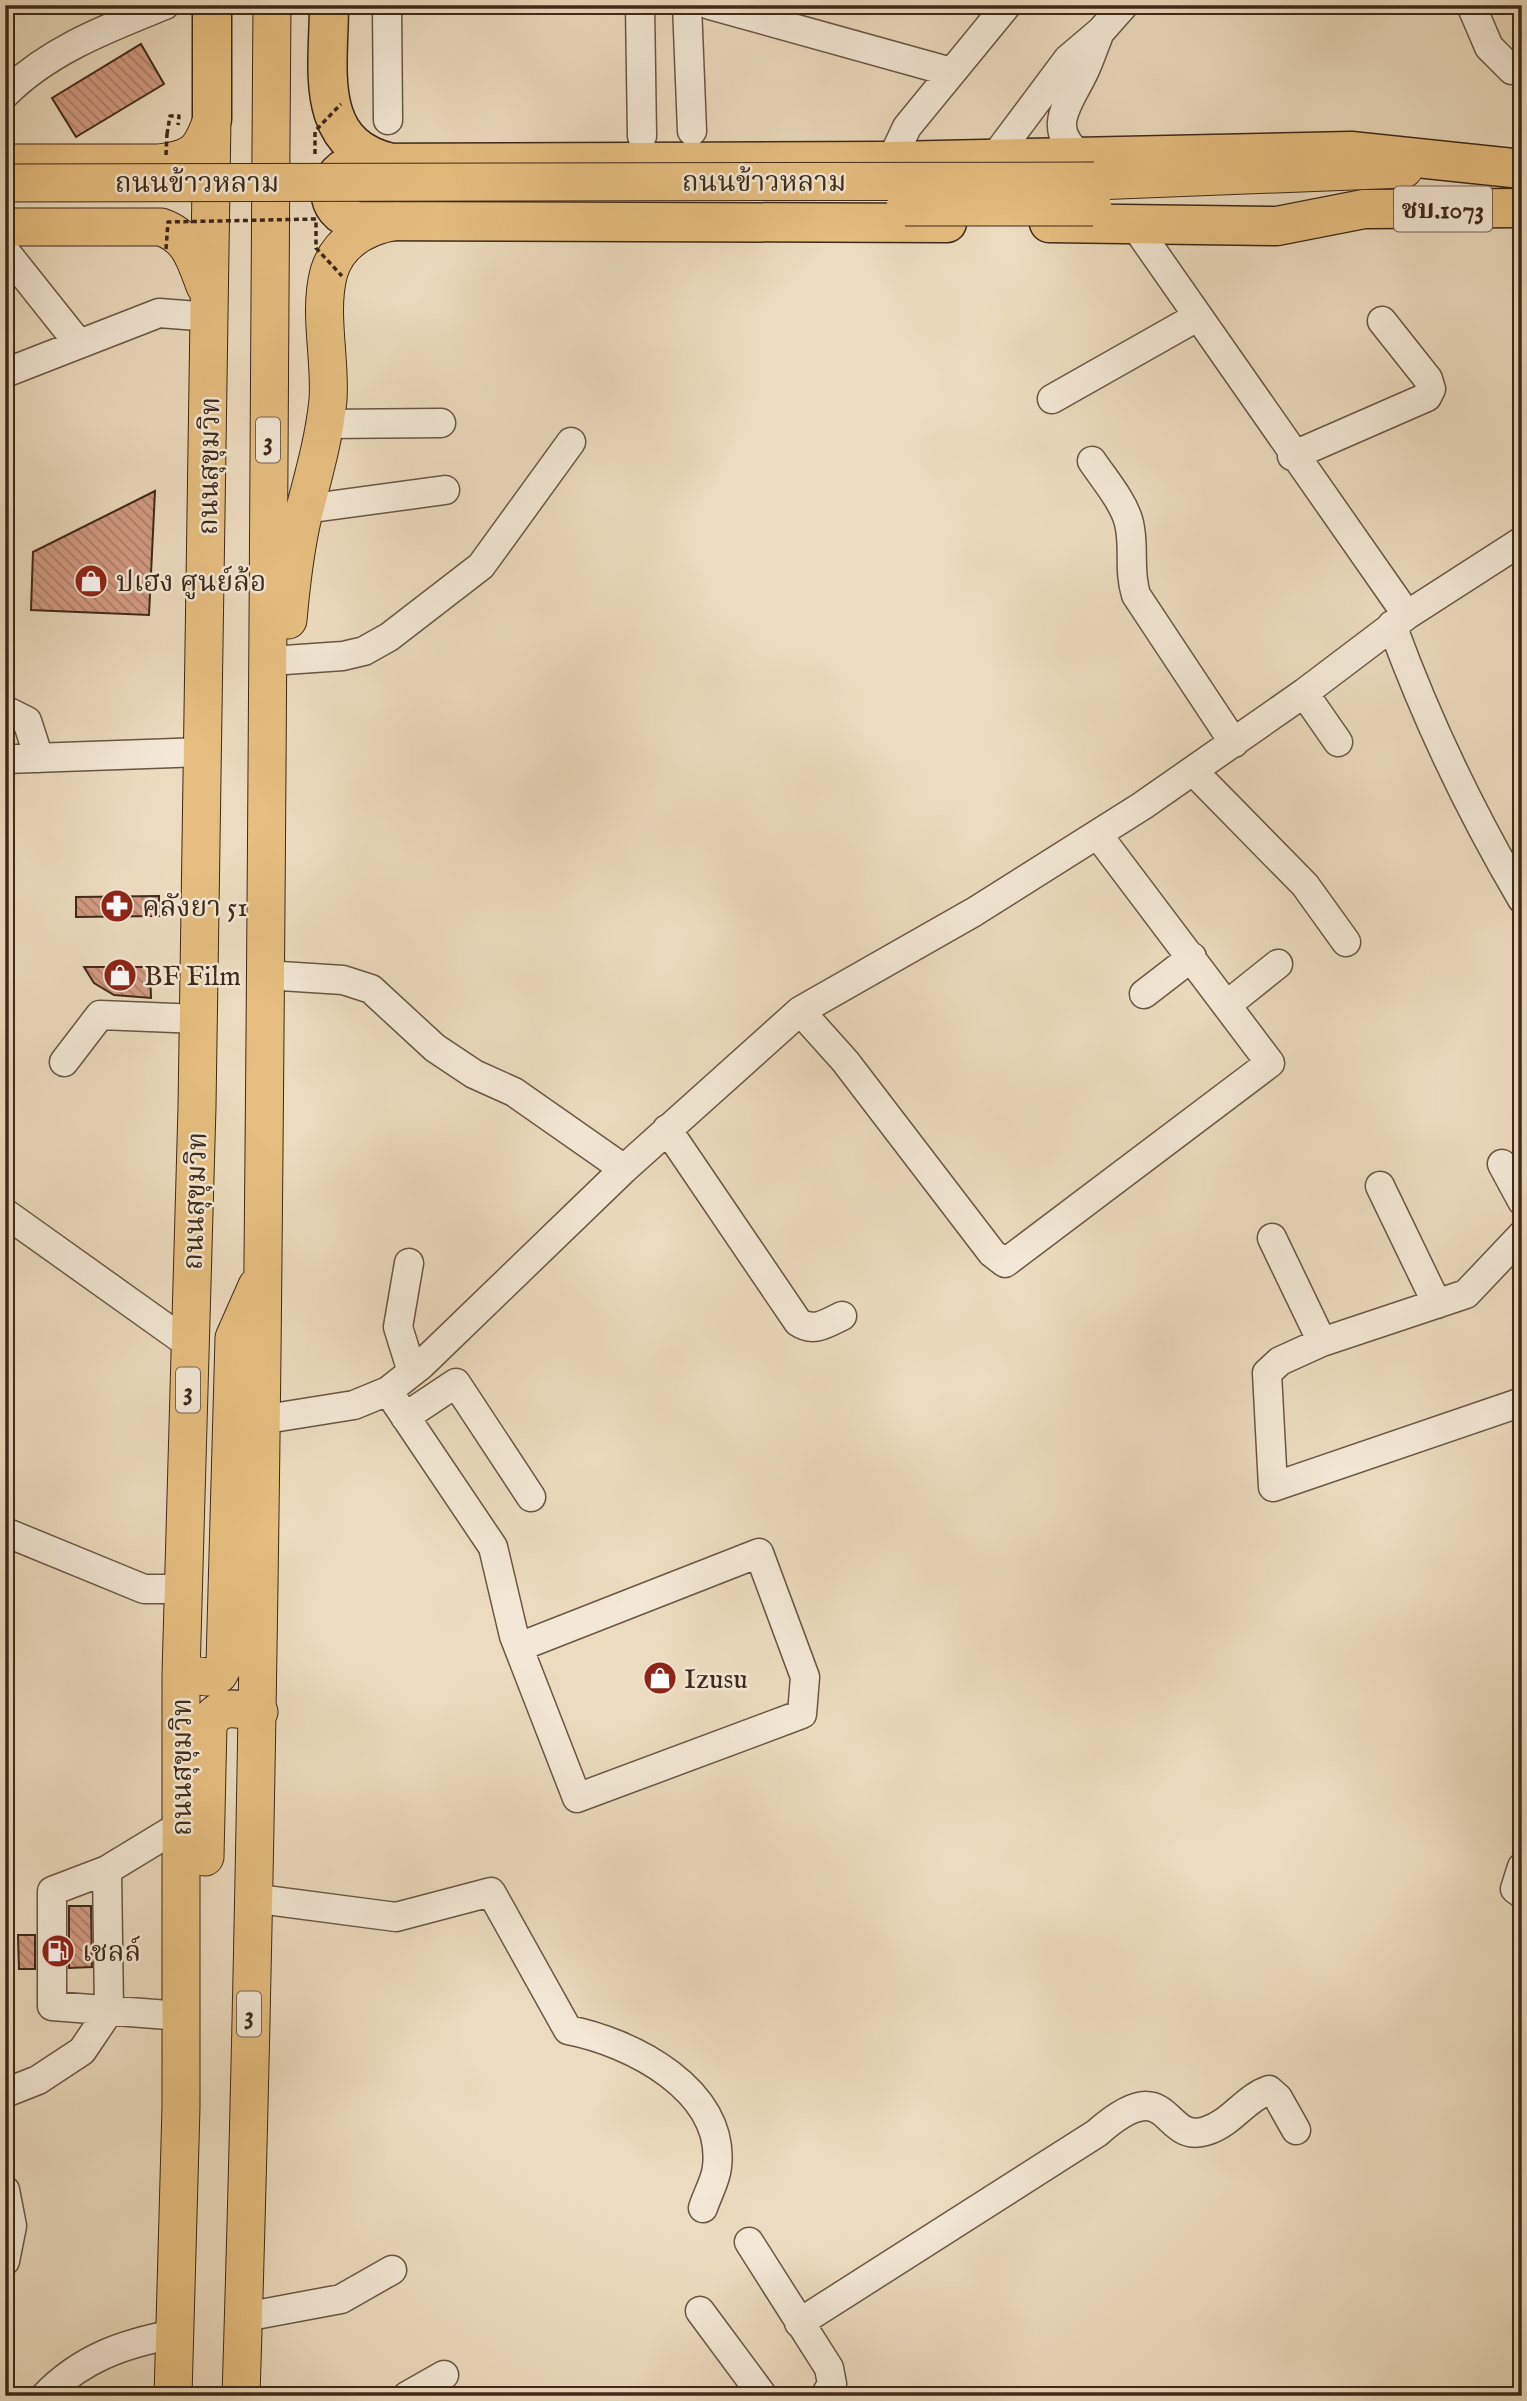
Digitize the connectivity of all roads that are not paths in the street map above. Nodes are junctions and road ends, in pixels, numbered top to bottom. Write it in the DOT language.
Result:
graph roads {
  1 [pos="165,5"];
  2 [pos="212,5"];
  3 [pos="272,5"];
  4 [pos="330,5"];
  5 [pos="387,5"];
  6 [pos="640,5"];
  7 [pos="687,5"];
  8 [pos="710,5"];
  9 [pos="1007,5"];
  10 [pos="1124,5"];
  11 [pos="1471,5"];
  12 [pos="1101,31"];
  13 [pos="1522,71"];
  14 [pos="951,72"];
  15 [pos="5,94"];
  16 [pos="212,119"];
  17 [pos="388,120"];
  18 [pos="692,131"];
  19 [pos="642,136"];
  20 [pos="995,158"];
  21 [pos="891,161"];
  22 [pos="5,163"];
  23 [pos="118,163"];
  24 [pos="396,164"];
  25 [pos="1522,169"];
  26 [pos="1090,181"];
  27 [pos="5,183"];
  28 [pos="5,207"];
  29 [pos="1522,208"];
  30 [pos="1364,209"];
  31 [pos="398,221"];
  32 [pos="1133,223"];
  33 [pos="122,226"];
  34 [pos="5,227"];
  35 [pos="5,251"];
  36 [pos="211,311"];
  37 [pos="1197,317"];
  38 [pos="1382,321"];
  39 [pos="79,344"];
  40 [pos="5,373"];
  41 [pos="1052,399"];
  42 [pos="441,423"];
  43 [pos="324,424"];
  44 [pos="571,442"];
  45 [pos="1292,456"];
  46 [pos="1092,461"];
  47 [pos="445,490"];
  48 [pos="305,509"];
  49 [pos="1522,541"];
  50 [pos="1399,620"];
  51 [pos="285,660"];
  52 [pos="1304,693"];
  53 [pos="5,710"];
  54 [pos="1338,742"];
  55 [pos="1234,743"];
  56 [pos="204,752"];
  57 [pos="39,758"];
  58 [pos="5,759"];
  59 [pos="1194,772"];
  60 [pos="1098,835"];
  61 [pos="265,874"];
  62 [pos="1522,899"];
  63 [pos="1346,943"];
  64 [pos="1192,957"];
  65 [pos="1278,964"];
  66 [pos="265,975"];
  67 [pos="1144,993"];
  68 [pos="1228,1004"];
  69 [pos="800,1011"];
  70 [pos="199,1019"];
  71 [pos="64,1062"];
  72 [pos="667,1129"];
  73 [pos="1502,1164"];
  74 [pos="624,1169"];
  75 [pos="1380,1186"];
  76 [pos="1522,1201"];
  77 [pos="9,1224"];
  78 [pos="1522,1235"];
  79 [pos="1272,1238"];
  80 [pos="409,1263"];
  81 [pos="265,1269"];
  82 [pos="1437,1304"];
  83 [pos="842,1316"];
  84 [pos="1322,1342"];
  85 [pos="190,1345"];
  86 [pos="412,1372"];
  87 [pos="388,1391"];
  88 [pos="1522,1402"];
  89 [pos="405,1417"];
  90 [pos="260,1420"];
  91 [pos="531,1497"];
  92 [pos="5,1532"];
  93 [pos="183,1588"];
  94 [pos="519,1647"];
  95 [pos="181,1674"];
  96 [pos="259,1712"];
  97 [pos="181,1825"];
  98 [pos="1522,1867"];
  99 [pos="107,1870"];
  100 [pos="1522,1894"];
  101 [pos="252,1898"];
  102 [pos="109,2011"];
  103 [pos="181,2016"];
  104 [pos="5,2093"];
  105 [pos="181,2107"];
  106 [pos="1296,2130"];
  107 [pos="5,2190"];
  108 [pos="703,2208"];
  109 [pos="749,2242"];
  110 [pos="5,2261"];
  111 [pos="393,2270"];
  112 [pos="700,2311"];
  113 [pos="244,2317"];
  114 [pos="799,2323"];
  115 [pos="174,2334"];
  116 [pos="444,2375"];
  117 [pos="45,2396"];
  118 [pos="173,2396"];
  119 [pos="241,2396"];
  120 [pos="407,2396"];
  121 [pos="763,2396"];
  122 [pos="825,2396"];
  1 -- 15 [label="street"];
  2 -- 16 [label="highway, ถนนสุขุมวิท / 3"];
  3 -- 61 [label="main road, 3"];
  4 -- 24 [label="highway"];
  5 -- 17 [label="street"];
  6 -- 19 [label="street"];
  7 -- 18 [label="street"];
  8 -- 14 [label="street"];
  9 -- 14 [label="street"];
  10 -- 12 [label="street"];
  11 -- 13 [label="street"];
  12 -- 20 [label="street"];
  12 -- 26 [label="street"];
  14 -- 21 [label="street"];
  16 -- 23 [label="main road, ถนนข้าวหลาม"];
  16 -- 36 [label="main road, ถนนสุขุมวิท / 3"];
  20 -- 21 [label="highway"];
  20 -- 26 [label="highway"];
  21 -- 24 [label="highway"];
  22 -- 23 [label="main road, ถนนข้าวหลาม"];
  23 -- 33 [label="main road"];
  24 -- 31 [label="highway"];
  25 -- 26 [label="highway, ชบ.1073"];
  26 -- 27 [label="main road, ถนนข้าวหลาม, bridge"];
  26 -- 28 [label="main road, ถนนข้าวหลาม, bridge"];
  26 -- 30 [label="main road, ถนนข้าวหลาม"];
  29 -- 30 [label="highway, ถนนข้าวหลาม / ชบ.1073"];
  30 -- 32 [label="highway"];
  31 -- 32 [label="highway"];
  31 -- 43 [label="main road"];
  32 -- 37 [label="street"];
  33 -- 34 [label="main road, ถนนข้าวหลาม"];
  33 -- 36 [label="main road, ถนนข้าวหลาม"];
  35 -- 39 [label="street"];
  36 -- 39 [label="street"];
  36 -- 56 [label="main road, ถนนสุขุมวิท / 3"];
  37 -- 41 [label="street"];
  37 -- 45 [label="street"];
  38 -- 45 [label="street"];
  39 -- 40 [label="street"];
  42 -- 43 [label="street"];
  43 -- 48 [label="main road"];
  44 -- 51 [label="street"];
  45 -- 50 [label="street"];
  46 -- 55 [label="street"];
  47 -- 48 [label="street"];
  48 -- 51 [label="main road"];
  49 -- 50 [label="street"];
  50 -- 52 [label="street"];
  50 -- 62 [label="street"];
  51 -- 61 [label="main road"];
  52 -- 54 [label="street"];
  52 -- 55 [label="street"];
  53 -- 57 [label="street"];
  55 -- 59 [label="street"];
  56 -- 57 [label="street"];
  56 -- 70 [label="main road, ถนนสุขุมวิท / 3"];
  57 -- 58 [label="street"];
  59 -- 60 [label="street"];
  59 -- 63 [label="street"];
  60 -- 64 [label="street"];
  60 -- 69 [label="street"];
  61 -- 66 [label="main road, 3"];
  64 -- 67 [label="street"];
  64 -- 68 [label="street"];
  65 -- 68 [label="street"];
  66 -- 74 [label="street"];
  66 -- 81 [label="main road, 3"];
  68 -- 69 [label="street"];
  69 -- 72 [label="street"];
  70 -- 71 [label="street"];
  70 -- 85 [label="main road, ถนนสุขุมวิท / 3"];
  72 -- 74 [label="street"];
  72 -- 83 [label="street"];
  73 -- 76 [label="street"];
  74 -- 86 [label="street"];
  75 -- 82 [label="street"];
  77 -- 85 [label="street"];
  78 -- 82 [label="street"];
  79 -- 84 [label="street"];
  80 -- 86 [label="street"];
  81 -- 90 [label="main road, 3"];
  81 -- 95 [label="main road"];
  82 -- 84 [label="street"];
  84 -- 88 [label="street"];
  85 -- 93 [label="main road, ถนนสุขุมวิท / 3"];
  86 -- 87 [label="street"];
  87 -- 89 [label="street"];
  87 -- 90 [label="street"];
  89 -- 91 [label="street"];
  89 -- 94 [label="street"];
  90 -- 96 [label="main road, 3"];
  92 -- 93 [label="street"];
  93 -- 95 [label="main road, ถนนสุขุมวิท / 3"];
  94 -- 94 [label="street"];
  95 -- 97 [label="main road, ถนนสุขุมวิท / 3"];
  96 -- 101 [label="main road, 3"];
  96 -- 105 [label="main road"];
  97 -- 99 [label="street"];
  97 -- 103 [label="main road, ถนนสุขุมวิท / 3"];
  98 -- 100 [label="street"];
  99 -- 102 [label="street"];
  99 -- 102 [label="street"];
  101 -- 108 [label="street"];
  101 -- 113 [label="main road, 3"];
  102 -- 103 [label="street"];
  102 -- 104 [label="street"];
  103 -- 105 [label="main road, ถนนสุขุมวิท / 3"];
  105 -- 115 [label="main road, ถนนสุขุมวิท / 3"];
  106 -- 114 [label="street"];
  107 -- 110 [label="street"];
  109 -- 114 [label="street"];
  111 -- 113 [label="street"];
  112 -- 121 [label="street"];
  113 -- 119 [label="main road, 3"];
  114 -- 122 [label="street"];
  115 -- 117 [label="street"];
  115 -- 118 [label="main road, ถนนสุขุมวิท / 3"];
  116 -- 120 [label="street"];
}
